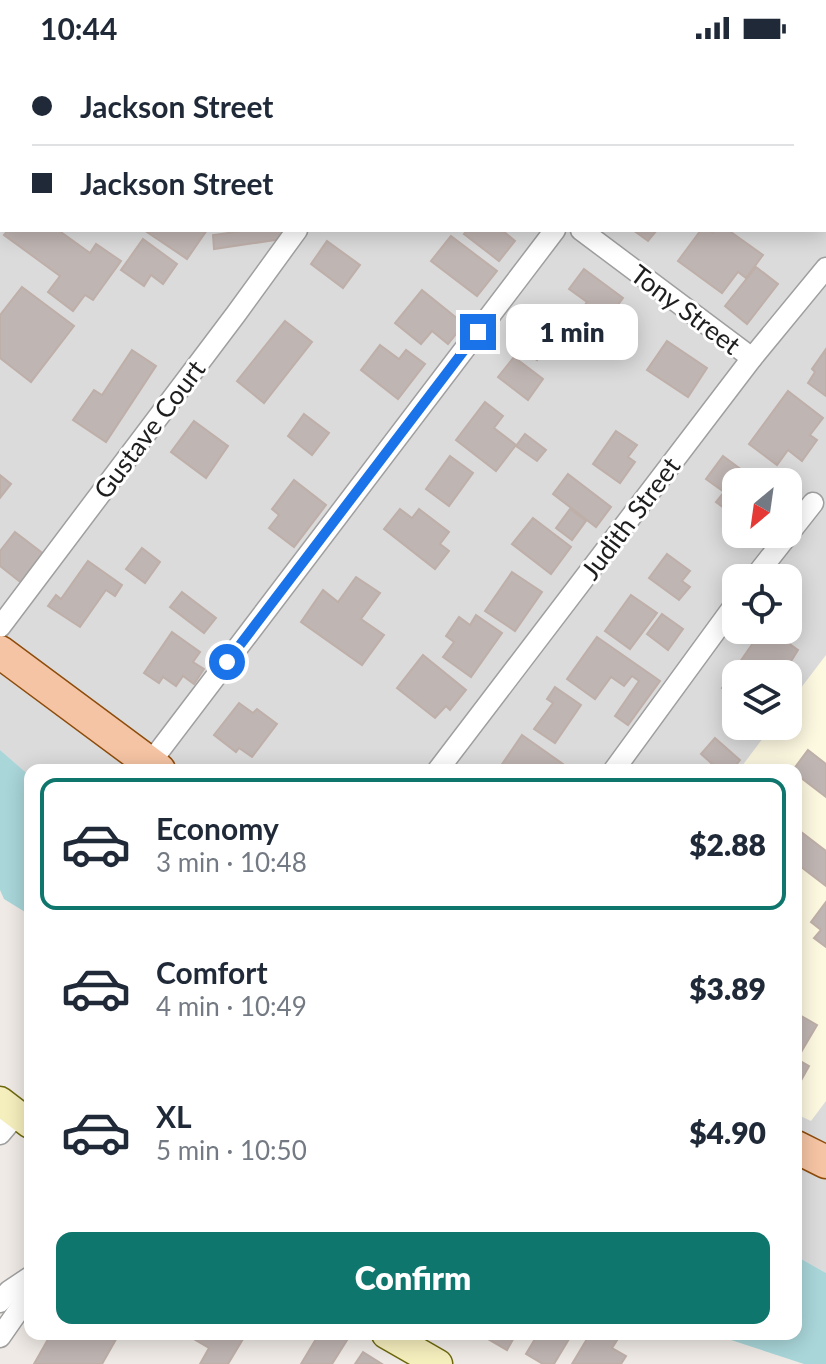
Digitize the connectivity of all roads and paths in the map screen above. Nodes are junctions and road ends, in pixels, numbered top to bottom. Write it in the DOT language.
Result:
graph roads {
  1 [pos="296,232"];
  2 [pos="554,232"];
  3 [pos="584,232"];
  4 [pos="826,268"];
  5 [pos="752,358"];
  6 [pos="813,503"];
  7 [pos="765,564"];
  8 [pos="722,622"];
  9 [pos="0,627"];
  10 [pos="0,652"];
  11 [pos="151,764"];
  12 [pos="157,764"];
  13 [pos="443,764"];
  14 [pos="618,764"];
  15 [pos="24,1281"];
  16 [pos="0,1302"];
  17 [pos="24,1303"];
  18 [pos="0,1337"];
  19 [pos="396,1340"];
  20 [pos="438,1364"];
  1 -- 9 [label="street, Gustave Court"];
  2 -- 12 [label="street"];
  3 -- 5 [label="street, Tony Street"];
  4 -- 5 [label="street, Judith Street"];
  5 -- 13 [label="street, Judith Street"];
  6 -- 7 [label="street"];
  8 -- 14 [label="street"];
  10 -- 11 [label="main road"];
  15 -- 16 [label="street"];
  17 -- 18 [label="street"];
  19 -- 20 [label="main road"];
}
